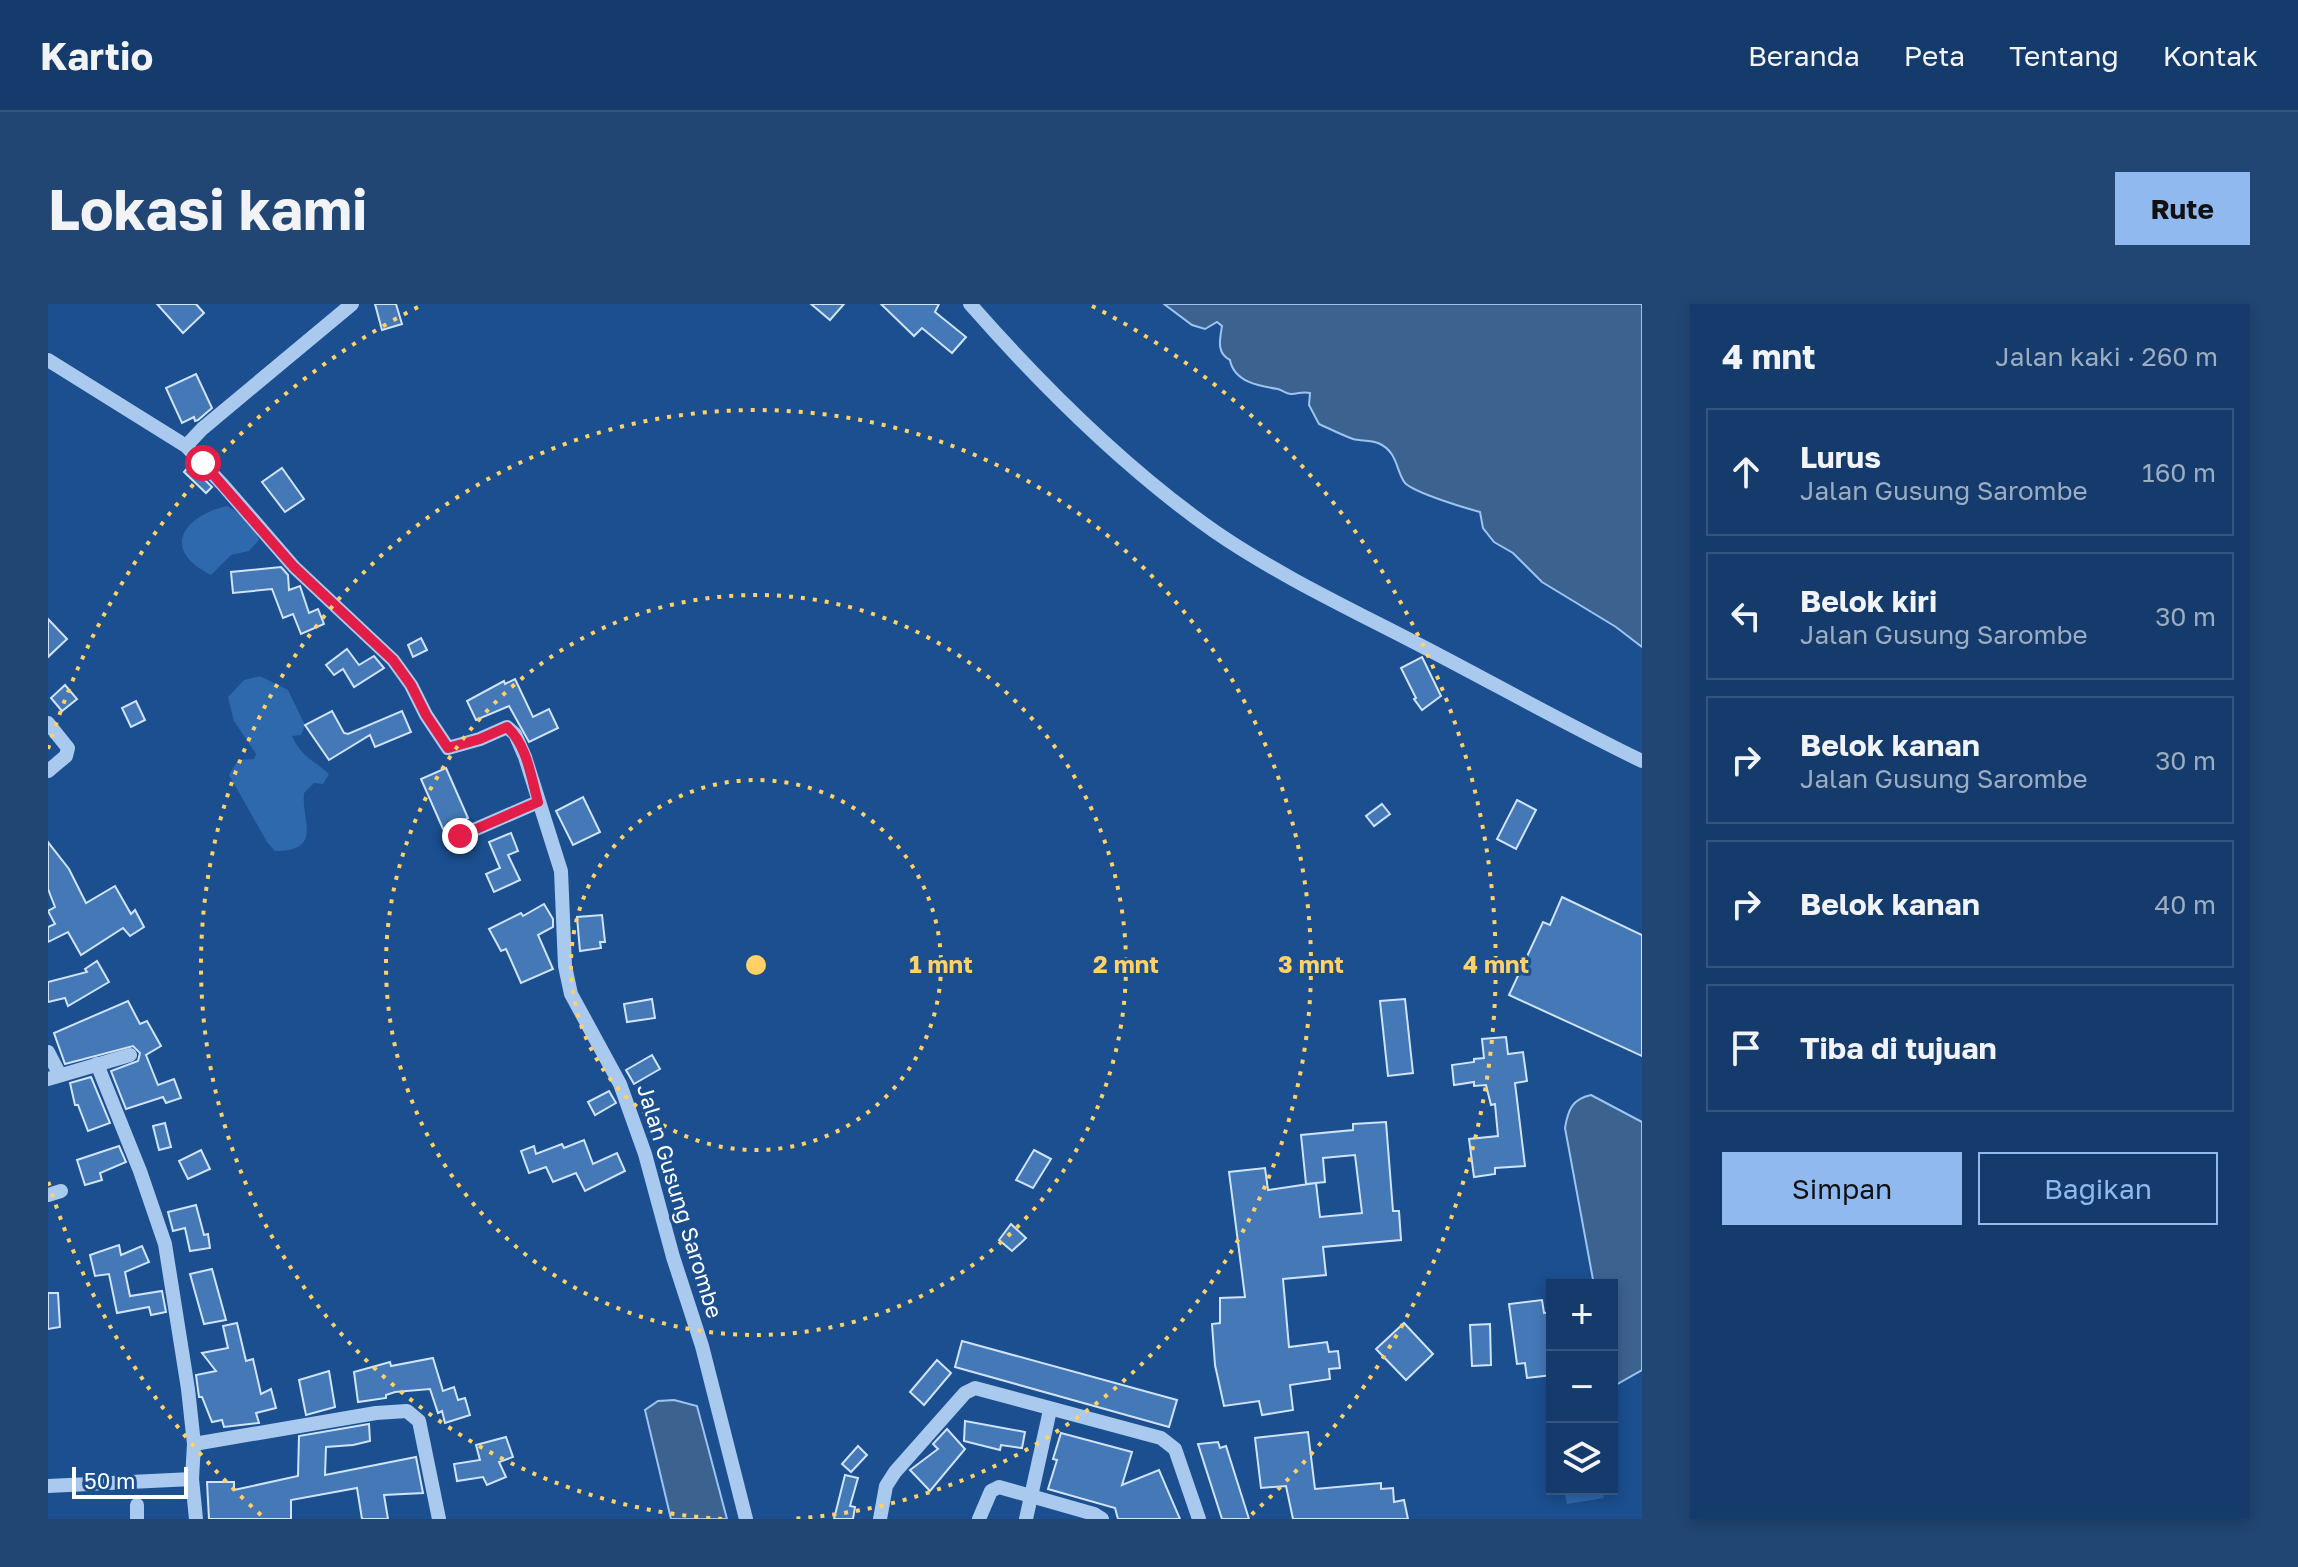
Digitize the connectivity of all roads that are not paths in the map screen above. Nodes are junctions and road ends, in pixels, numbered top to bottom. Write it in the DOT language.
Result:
graph roads {
  1 [pos="352,304"];
  2 [pos="970,304"];
  3 [pos="48,360"];
  4 [pos="186,446"];
  5 [pos="48,723"];
  6 [pos="1642,761"];
  7 [pos="48,771"];
  8 [pos="538,802"];
  9 [pos="460,836"];
  10 [pos="48,1052"];
  11 [pos="130,1055"];
  12 [pos="97,1064"];
  13 [pos="54,1077"];
  14 [pos="1050,1410"];
  15 [pos="194,1444"];
  16 [pos="192,1479"];
  17 [pos="48,1486"];
  18 [pos="1032,1495"];
  19 [pos="196,1519"];
  20 [pos="439,1519"];
  21 [pos="746,1519"];
  22 [pos="880,1519"];
  23 [pos="979,1519"];
  24 [pos="1026,1519"];
  25 [pos="1102,1519"];
  26 [pos="1199,1519"];
  1 -- 4 [label="street"];
  2 -- 6 [label="street"];
  3 -- 4 [label="street, Jalan Gusung Sarombe"];
  4 -- 8 [label="street, Jalan Gusung Sarombe"];
  5 -- 7 [label="street"];
  8 -- 9 [label="street"];
  8 -- 21 [label="street, Jalan Gusung Sarombe"];
  10 -- 13 [label="street"];
  11 -- 12 [label="street"];
  12 -- 13 [label="street"];
  12 -- 15 [label="street"];
  14 -- 18 [label="street"];
  14 -- 22 [label="street"];
  14 -- 26 [label="street"];
  15 -- 16 [label="street"];
  15 -- 20 [label="street"];
  16 -- 17 [label="street"];
  16 -- 19 [label="street"];
  18 -- 23 [label="street"];
  18 -- 24 [label="street"];
  18 -- 25 [label="street"];
}
